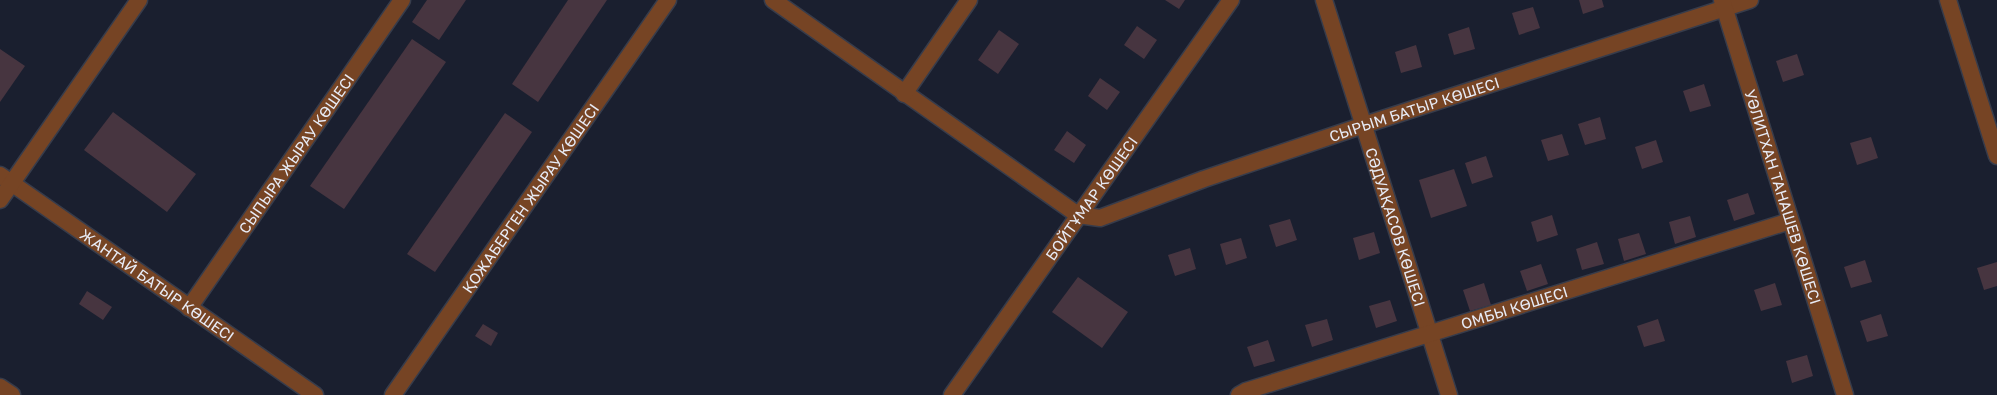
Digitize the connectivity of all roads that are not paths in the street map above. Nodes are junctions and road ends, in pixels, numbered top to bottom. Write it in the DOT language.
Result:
graph roads {
  1 [pos="139,0"];
  2 [pos="402,0"];
  3 [pos="668,0"];
  4 [pos="772,0"];
  5 [pos="969,0"];
  6 [pos="1231,0"];
  7 [pos="1324,0"];
  8 [pos="1750,0"];
  9 [pos="1948,0"];
  10 [pos="1723,5"];
  11 [pos="904,94"];
  12 [pos="1364,125"];
  13 [pos="1997,156"];
  14 [pos="6,179"];
  15 [pos="0,200"];
  16 [pos="1078,215"];
  17 [pos="1790,221"];
  18 [pos="189,308"];
  19 [pos="1430,333"];
  20 [pos="0,387"];
  21 [pos="12,395"];
  22 [pos="315,395"];
  23 [pos="393,395"];
  24 [pos="952,395"];
  25 [pos="1239,395"];
  26 [pos="1450,395"];
  27 [pos="1845,395"];
  1 -- 14 [label="street"];
  2 -- 18 [label="street, СЫПЫРА ЖЫРАУ КӨШЕСІ"];
  3 -- 23 [label="street, ҚОЖАБЕРГЕН ЖЫРАУ КӨШЕСІ"];
  4 -- 11 [label="street"];
  5 -- 11 [label="street"];
  6 -- 16 [label="street, БОЙТҰМАР КӨШЕСІ"];
  7 -- 12 [label="street, СӘДУАҚАСОВ КӨШЕСІ"];
  8 -- 10 [label="street, СЫРЫМ БАТЫР КӨШЕСІ"];
  9 -- 13 [label="street"];
  10 -- 12 [label="street, СЫРЫМ БАТЫР КӨШЕСІ"];
  10 -- 17 [label="street, УӘЛИТХАН ТАНАШЕВ КӨШЕСІ"];
  11 -- 16 [label="street"];
  12 -- 16 [label="street, СЫРЫМ БАТЫР КӨШЕСІ"];
  12 -- 19 [label="street, СӘДУАҚАСОВ КӨШЕСІ"];
  14 -- 15 [label="street"];
  14 -- 18 [label="street, ЖАНТАЙ БАТЫР КӨШЕСІ"];
  16 -- 24 [label="street, БОЙТҰМАР КӨШЕСІ"];
  17 -- 19 [label="street, ОМБЫ КӨШЕСІ"];
  17 -- 27 [label="street, УӘЛИТХАН ТАНАШЕВ КӨШЕСІ"];
  18 -- 22 [label="street, ЖАНТАЙ БАТЫР КӨШЕСІ"];
  19 -- 25 [label="street, ОМБЫ КӨШЕСІ"];
  19 -- 26 [label="street, СӘДУАҚАСОВ КӨШЕСІ"];
  20 -- 21 [label="street"];
}
